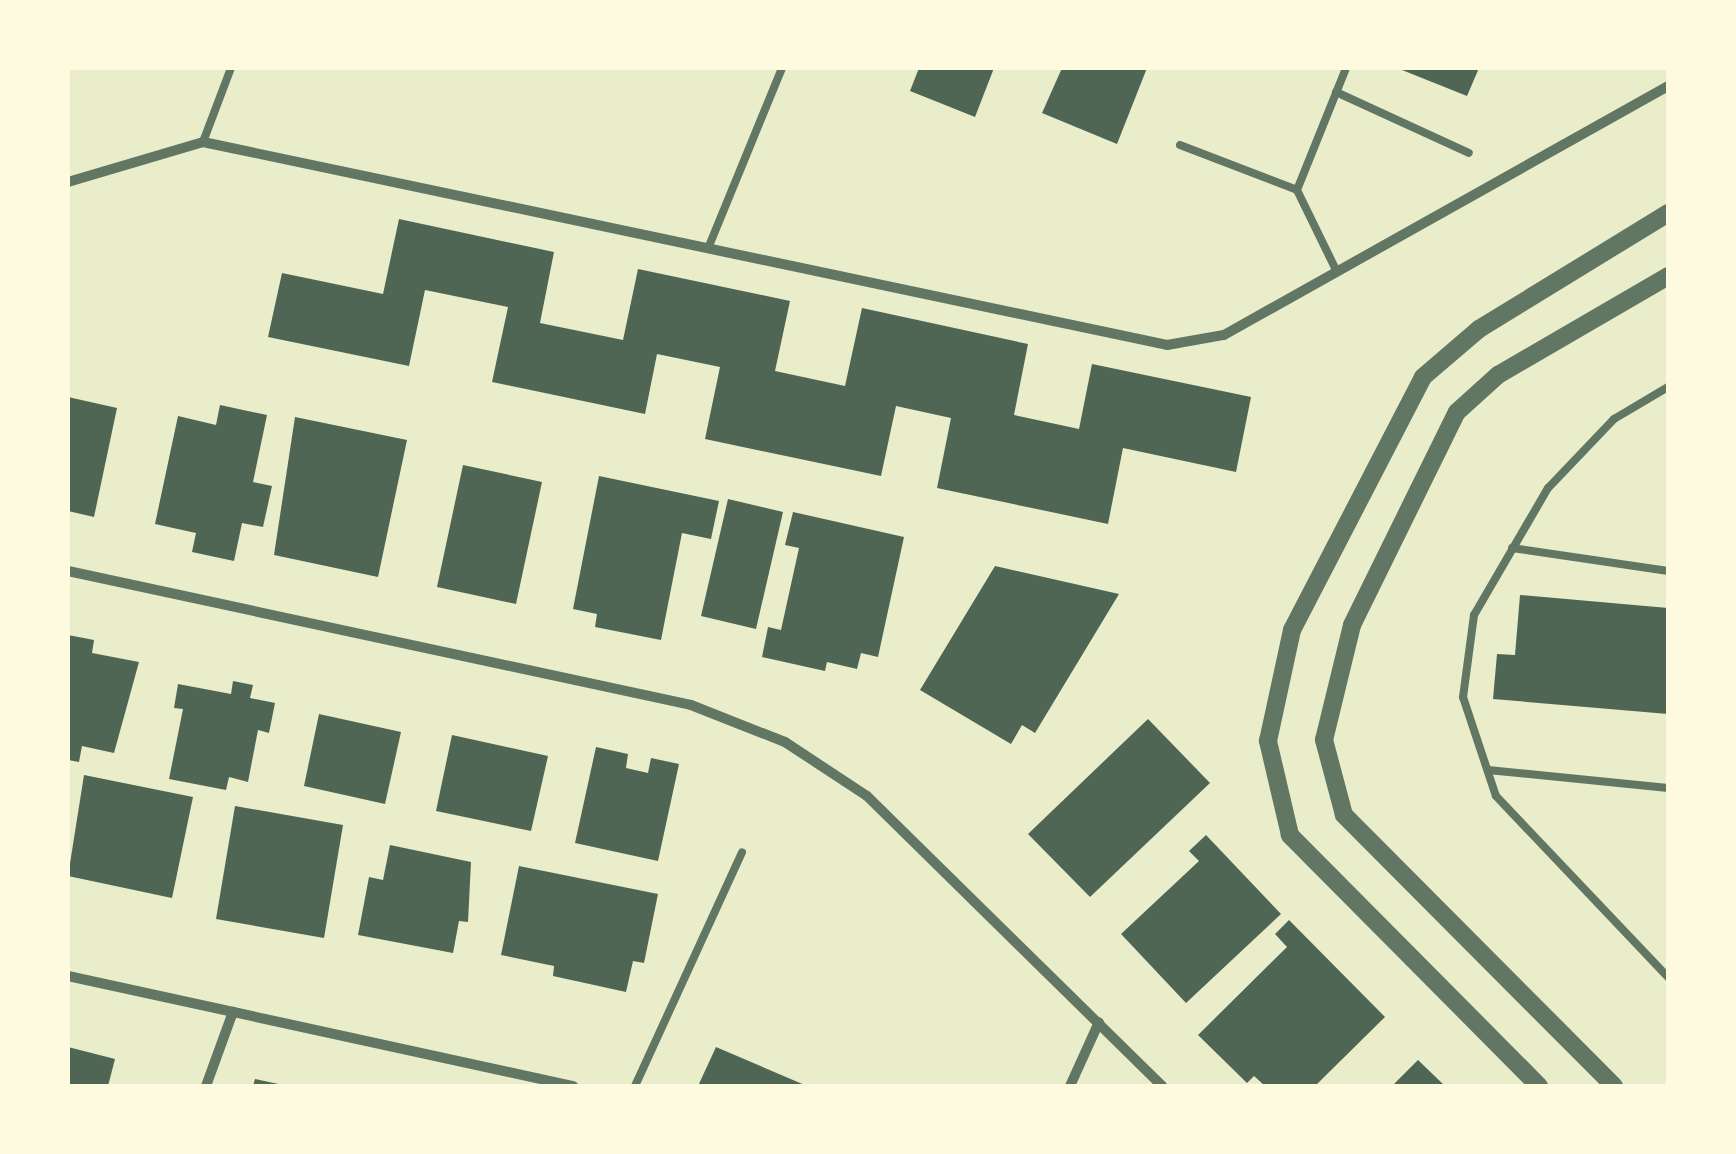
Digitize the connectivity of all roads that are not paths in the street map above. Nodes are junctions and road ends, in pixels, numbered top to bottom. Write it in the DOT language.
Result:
graph roads {
  1 [pos="231,68"];
  2 [pos="782,68"];
  3 [pos="1346,68"];
  4 [pos="1668,86"];
  5 [pos="1336,92"];
  6 [pos="202,142"];
  7 [pos="1180,145"];
  8 [pos="1469,152"];
  9 [pos="68,182"];
  10 [pos="1297,190"];
  11 [pos="1668,213"];
  12 [pos="709,246"];
  13 [pos="1337,272"];
  14 [pos="1668,276"];
  15 [pos="1668,387"];
  16 [pos="1512,548"];
  17 [pos="1668,571"];
  18 [pos="68,572"];
  19 [pos="1488,770"];
  20 [pos="1668,788"];
  21 [pos="742,852"];
  22 [pos="68,976"];
  23 [pos="1668,977"];
  24 [pos="234,1012"];
  25 [pos="1099,1022"];
  26 [pos="206,1086"];
  27 [pos="573,1086"];
  28 [pos="635,1086"];
  29 [pos="1070,1086"];
  30 [pos="1162,1086"];
  31 [pos="1539,1086"];
  32 [pos="1614,1086"];
  1 -- 6 [label="lane"];
  2 -- 12 [label="lane"];
  3 -- 5 [label="lane"];
  4 -- 13 [label="street"];
  5 -- 8 [label="lane"];
  5 -- 10 [label="lane"];
  6 -- 9 [label="street"];
  6 -- 12 [label="street"];
  7 -- 10 [label="lane"];
  10 -- 13 [label="lane"];
  11 -- 31 [label="street"];
  12 -- 13 [label="street"];
  14 -- 32 [label="street"];
  15 -- 16 [label="lane"];
  16 -- 17 [label="lane"];
  16 -- 19 [label="lane"];
  18 -- 25 [label="street"];
  19 -- 20 [label="lane"];
  19 -- 23 [label="lane"];
  21 -- 28 [label="lane"];
  22 -- 24 [label="street"];
  24 -- 26 [label="street"];
  24 -- 27 [label="street"];
  25 -- 29 [label="street"];
  25 -- 30 [label="street"];
}
